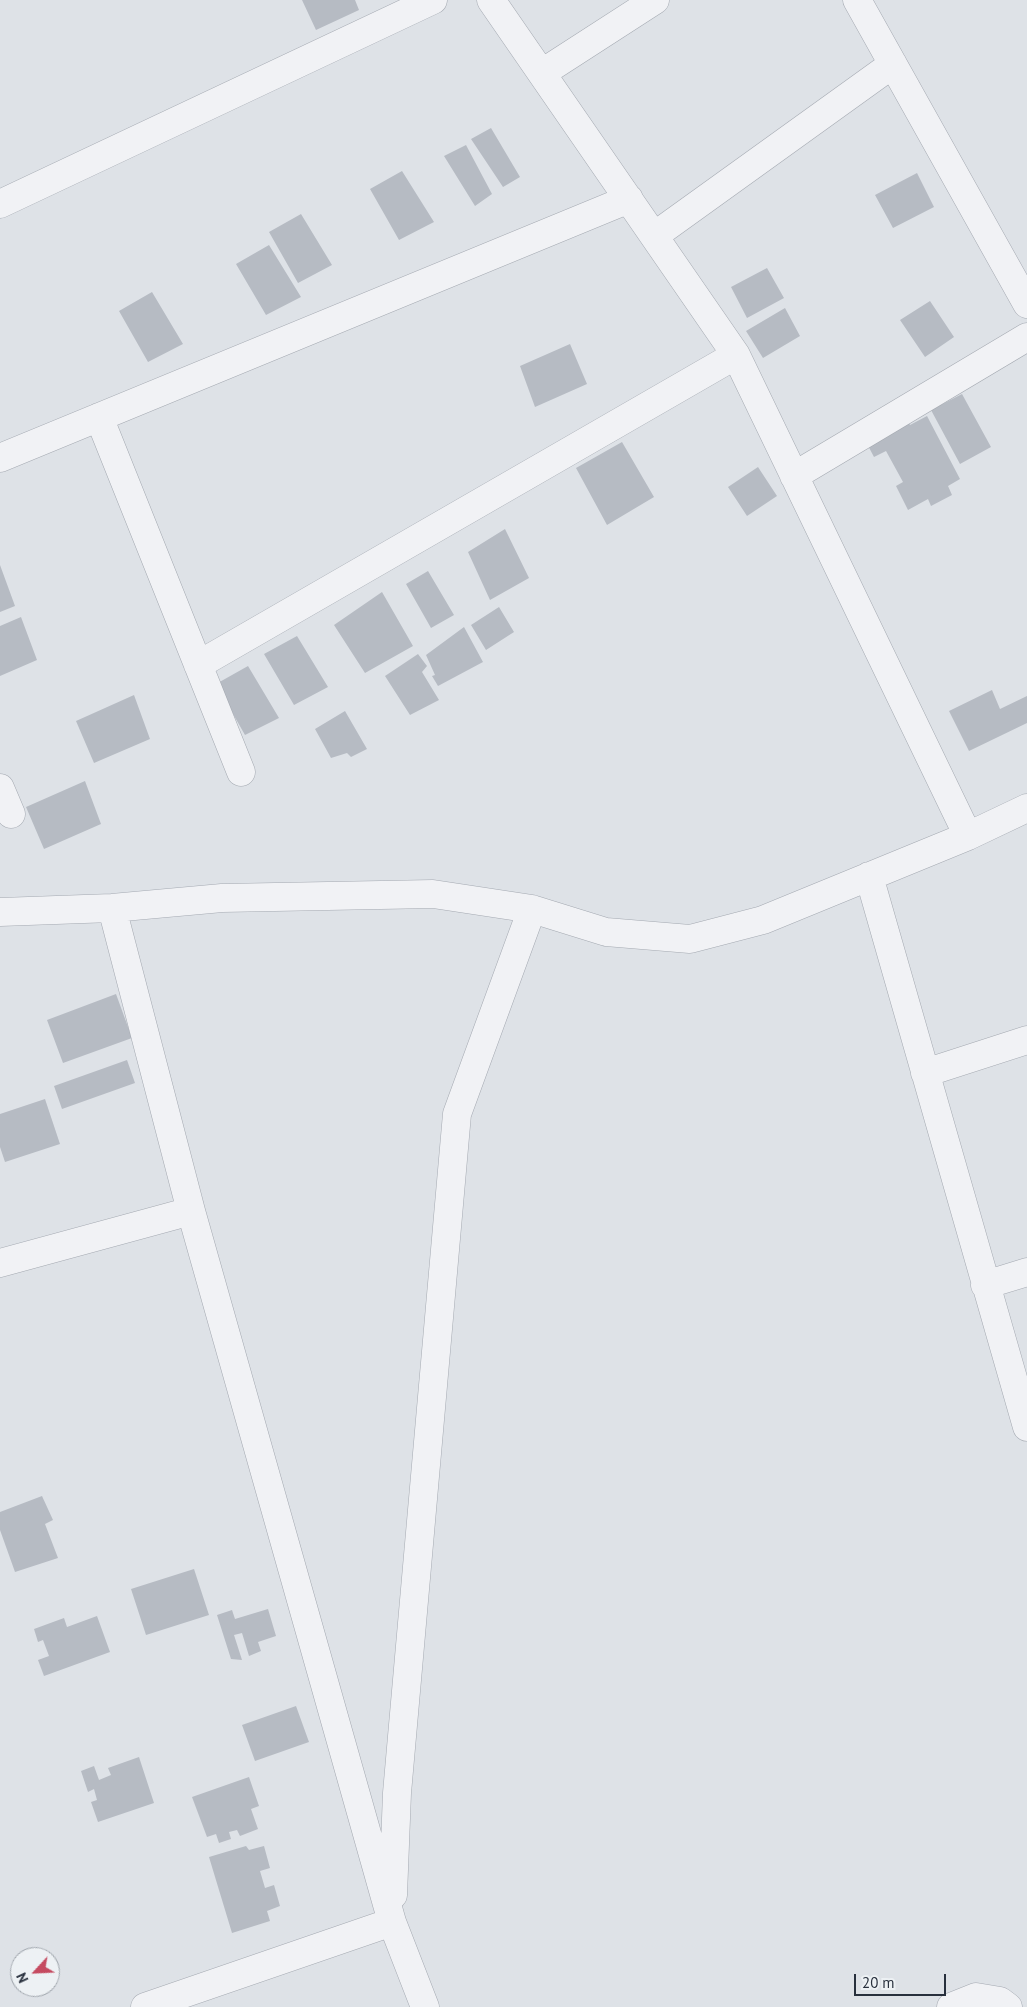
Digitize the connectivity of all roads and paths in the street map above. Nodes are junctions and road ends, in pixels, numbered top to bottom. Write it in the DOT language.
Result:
graph roads {
  1 [pos="433,0"];
  2 [pos="491,0"];
  3 [pos="655,0"];
  4 [pos="857,0"];
  5 [pos="893,64"];
  6 [pos="542,73"];
  7 [pos="629,199"];
  8 [pos="0,204"];
  9 [pos="654,236"];
  10 [pos="1027,304"];
  11 [pos="1027,337"];
  12 [pos="736,355"];
  13 [pos="99,417"];
  14 [pos="0,458"];
  15 [pos="794,476"];
  16 [pos="198,665"];
  17 [pos="241,772"];
  18 [pos="0,788"];
  19 [pos="1027,808"];
  20 [pos="11,814"];
  21 [pos="968,836"];
  22 [pos="869,876"];
  23 [pos="112,908"];
  24 [pos="532,909"];
  25 [pos="0,912"];
  26 [pos="1027,1040"];
  27 [pos="925,1073"];
  28 [pos="192,1211"];
  29 [pos="0,1263"];
  30 [pos="1027,1272"];
  31 [pos="985,1285"];
  32 [pos="1027,1426"];
  33 [pos="392,1922"];
  34 [pos="145,2007"];
  35 [pos="425,2007"];
  36 [pos="951,2007"];
  37 [pos="1008,2007"];
  1 -- 8 [label="street"];
  2 -- 6 [label="street"];
  3 -- 6 [label="street"];
  4 -- 5 [label="street"];
  5 -- 9 [label="street"];
  5 -- 10 [label="street"];
  6 -- 7 [label="street"];
  7 -- 9 [label="street"];
  7 -- 13 [label="street"];
  9 -- 12 [label="street"];
  11 -- 15 [label="street"];
  12 -- 15 [label="street"];
  12 -- 16 [label="street"];
  13 -- 14 [label="street"];
  13 -- 16 [label="street"];
  15 -- 21 [label="street"];
  16 -- 17 [label="street"];
  18 -- 20 [label="street"];
  19 -- 21 [label="street"];
  21 -- 22 [label="street"];
  22 -- 24 [label="street"];
  22 -- 27 [label="street"];
  23 -- 24 [label="street"];
  23 -- 25 [label="street"];
  23 -- 28 [label="street"];
  24 -- 33 [label="street"];
  26 -- 27 [label="street"];
  27 -- 31 [label="street"];
  28 -- 29 [label="street"];
  28 -- 33 [label="street"];
  30 -- 31 [label="street"];
  31 -- 32 [label="street"];
  33 -- 34 [label="street"];
  33 -- 35 [label="street"];
  36 -- 37 [label="street"];
}
